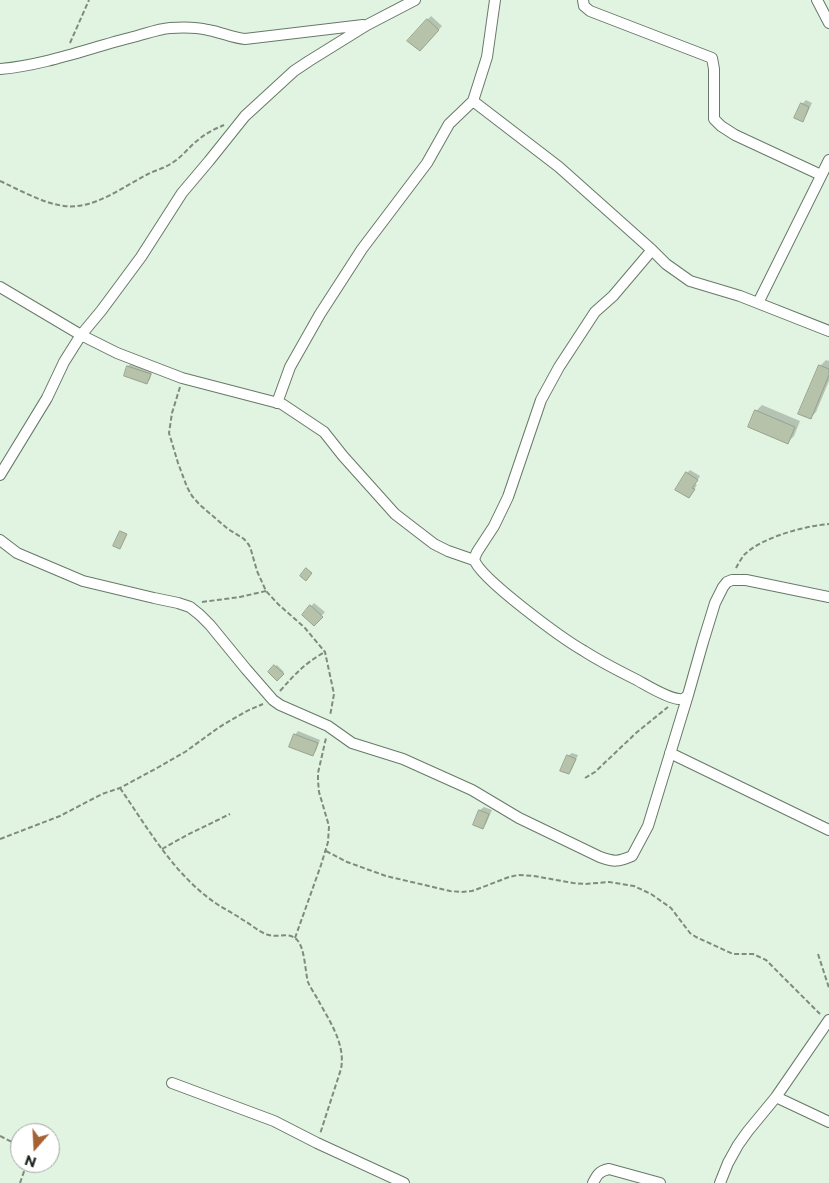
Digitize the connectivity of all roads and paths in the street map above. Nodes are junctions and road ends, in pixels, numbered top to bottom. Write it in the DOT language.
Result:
graph roads {
  1 [pos="89,0"];
  2 [pos="415,0"];
  3 [pos="495,0"];
  4 [pos="583,0"];
  5 [pos="816,0"];
  6 [pos="829,23"];
  7 [pos="366,25"];
  8 [pos="64,56"];
  9 [pos="0,68"];
  10 [pos="473,101"];
  11 [pos="245,116"];
  12 [pos="829,160"];
  13 [pos="821,175"];
  14 [pos="0,181"];
  15 [pos="652,250"];
  16 [pos="0,287"];
  17 [pos="758,303"];
  18 [pos="829,331"];
  19 [pos="81,335"];
  20 [pos="182,378"];
  21 [pos="277,403"];
  22 [pos="0,475"];
  23 [pos="829,524"];
  24 [pos="0,540"];
  25 [pos="474,560"];
  26 [pos="728,581"];
  27 [pos="266,591"];
  28 [pos="829,597"];
  29 [pos="184,605"];
  30 [pos="324,652"];
  31 [pos="688,695"];
  32 [pos="678,699"];
  33 [pos="273,700"];
  34 [pos="328,726"];
  35 [pos="670,753"];
  36 [pos="585,778"];
  37 [pos="120,788"];
  38 [pos="230,814"];
  39 [pos="829,830"];
  40 [pos="0,839"];
  41 [pos="162,849"];
  42 [pos="326,851"];
  43 [pos="295,938"];
  44 [pos="818,954"];
  45 [pos="829,988"];
  46 [pos="828,1021"];
  47 [pos="172,1083"];
  48 [pos="776,1097"];
  49 [pos="829,1122"];
  50 [pos="317,1143"];
  51 [pos="404,1183"];
  52 [pos="592,1183"];
  53 [pos="660,1183"];
  54 [pos="720,1183"];
  1 -- 8 [label="path"];
  2 -- 7 [label="street"];
  3 -- 10 [label="street"];
  4 -- 13 [label="street"];
  5 -- 6 [label="street"];
  7 -- 8 [label="street"];
  7 -- 11 [label="street"];
  8 -- 9 [label="street"];
  10 -- 15 [label="street"];
  10 -- 21 [label="street"];
  11 -- 14 [label="path"];
  11 -- 19 [label="street"];
  12 -- 13 [label="street"];
  13 -- 17 [label="street"];
  15 -- 17 [label="street"];
  15 -- 25 [label="street"];
  16 -- 19 [label="street"];
  17 -- 18 [label="street"];
  19 -- 20 [label="street"];
  19 -- 22 [label="street"];
  20 -- 21 [label="street"];
  20 -- 27 [label="path"];
  21 -- 25 [label="street"];
  23 -- 26 [label="path"];
  24 -- 29 [label="street"];
  25 -- 32 [label="street"];
  26 -- 28 [label="street"];
  26 -- 31 [label="street"];
  27 -- 29 [label="path"];
  27 -- 30 [label="path"];
  29 -- 33 [label="street"];
  30 -- 33 [label="path"];
  30 -- 34 [label="path"];
  31 -- 32 [label="street"];
  31 -- 35 [label="street"];
  32 -- 36 [label="path"];
  33 -- 34 [label="street"];
  33 -- 37 [label="path"];
  34 -- 35 [label="street"];
  34 -- 42 [label="path"];
  35 -- 39 [label="street"];
  37 -- 40 [label="path"];
  37 -- 41 [label="path"];
  38 -- 41 [label="path"];
  41 -- 43 [label="path"];
  42 -- 43 [label="path"];
  42 -- 46 [label="path"];
  43 -- 50 [label="path"];
  44 -- 45 [label="path"];
  46 -- 48 [label="street"];
  47 -- 50 [label="street"];
  48 -- 49 [label="street"];
  48 -- 54 [label="street"];
  50 -- 51 [label="street"];
  52 -- 53 [label="street"];
}
